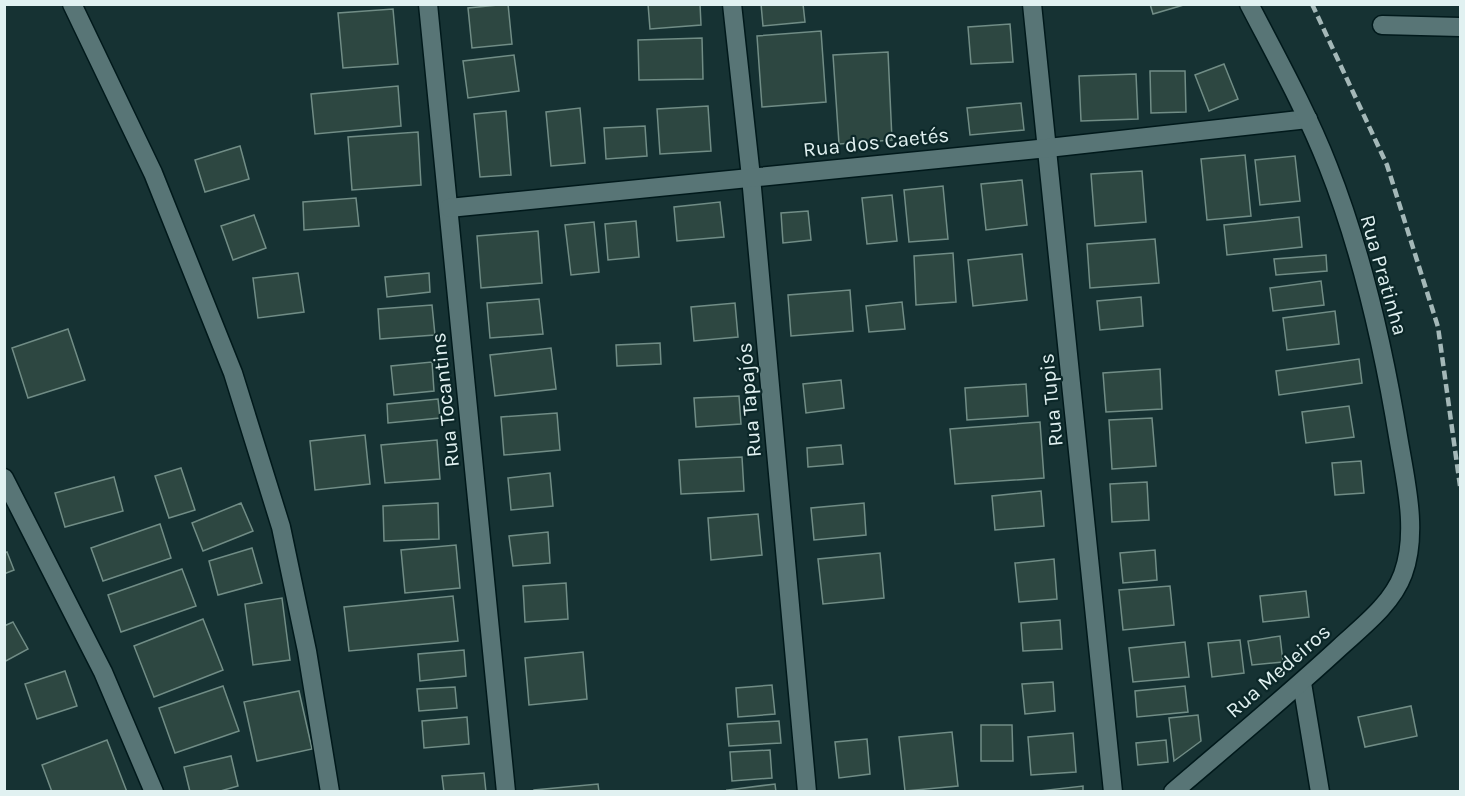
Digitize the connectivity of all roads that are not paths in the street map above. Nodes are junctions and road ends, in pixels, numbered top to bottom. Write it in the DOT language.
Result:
graph roads {
  1 [pos="72,4"];
  2 [pos="428,4"];
  3 [pos="732,4"];
  4 [pos="1032,4"];
  5 [pos="1249,4"];
  6 [pos="1382,25"];
  7 [pos="1461,27"];
  8 [pos="1308,119"];
  9 [pos="1048,148"];
  10 [pos="751,177"];
  11 [pos="449,208"];
  12 [pos="4,478"];
  13 [pos="1403,575"];
  14 [pos="1302,683"];
  15 [pos="154,792"];
  16 [pos="330,792"];
  17 [pos="506,792"];
  18 [pos="807,792"];
  19 [pos="1113,792"];
  20 [pos="1173,792"];
  21 [pos="1320,792"];
  1 -- 16 [label="street"];
  2 -- 11 [label="street, Rua Tocantins"];
  3 -- 10 [label="street, Rua Tapajós"];
  4 -- 9 [label="street, Rua Tupis"];
  5 -- 8 [label="street, Rua Pratinha"];
  6 -- 7 [label="street"];
  8 -- 9 [label="street, Rua dos Caetés"];
  8 -- 13 [label="street, Rua Pratinha"];
  9 -- 10 [label="street, Rua dos Caetés"];
  9 -- 19 [label="street, Rua Tupis"];
  10 -- 11 [label="street, Rua dos Caetés"];
  10 -- 18 [label="street, Rua Tapajós"];
  11 -- 17 [label="street, Rua Tocantins"];
  12 -- 15 [label="street"];
  13 -- 14 [label="street, Rua Medeiros"];
  14 -- 20 [label="street, Rua Medeiros"];
  14 -- 21 [label="street"];
}
